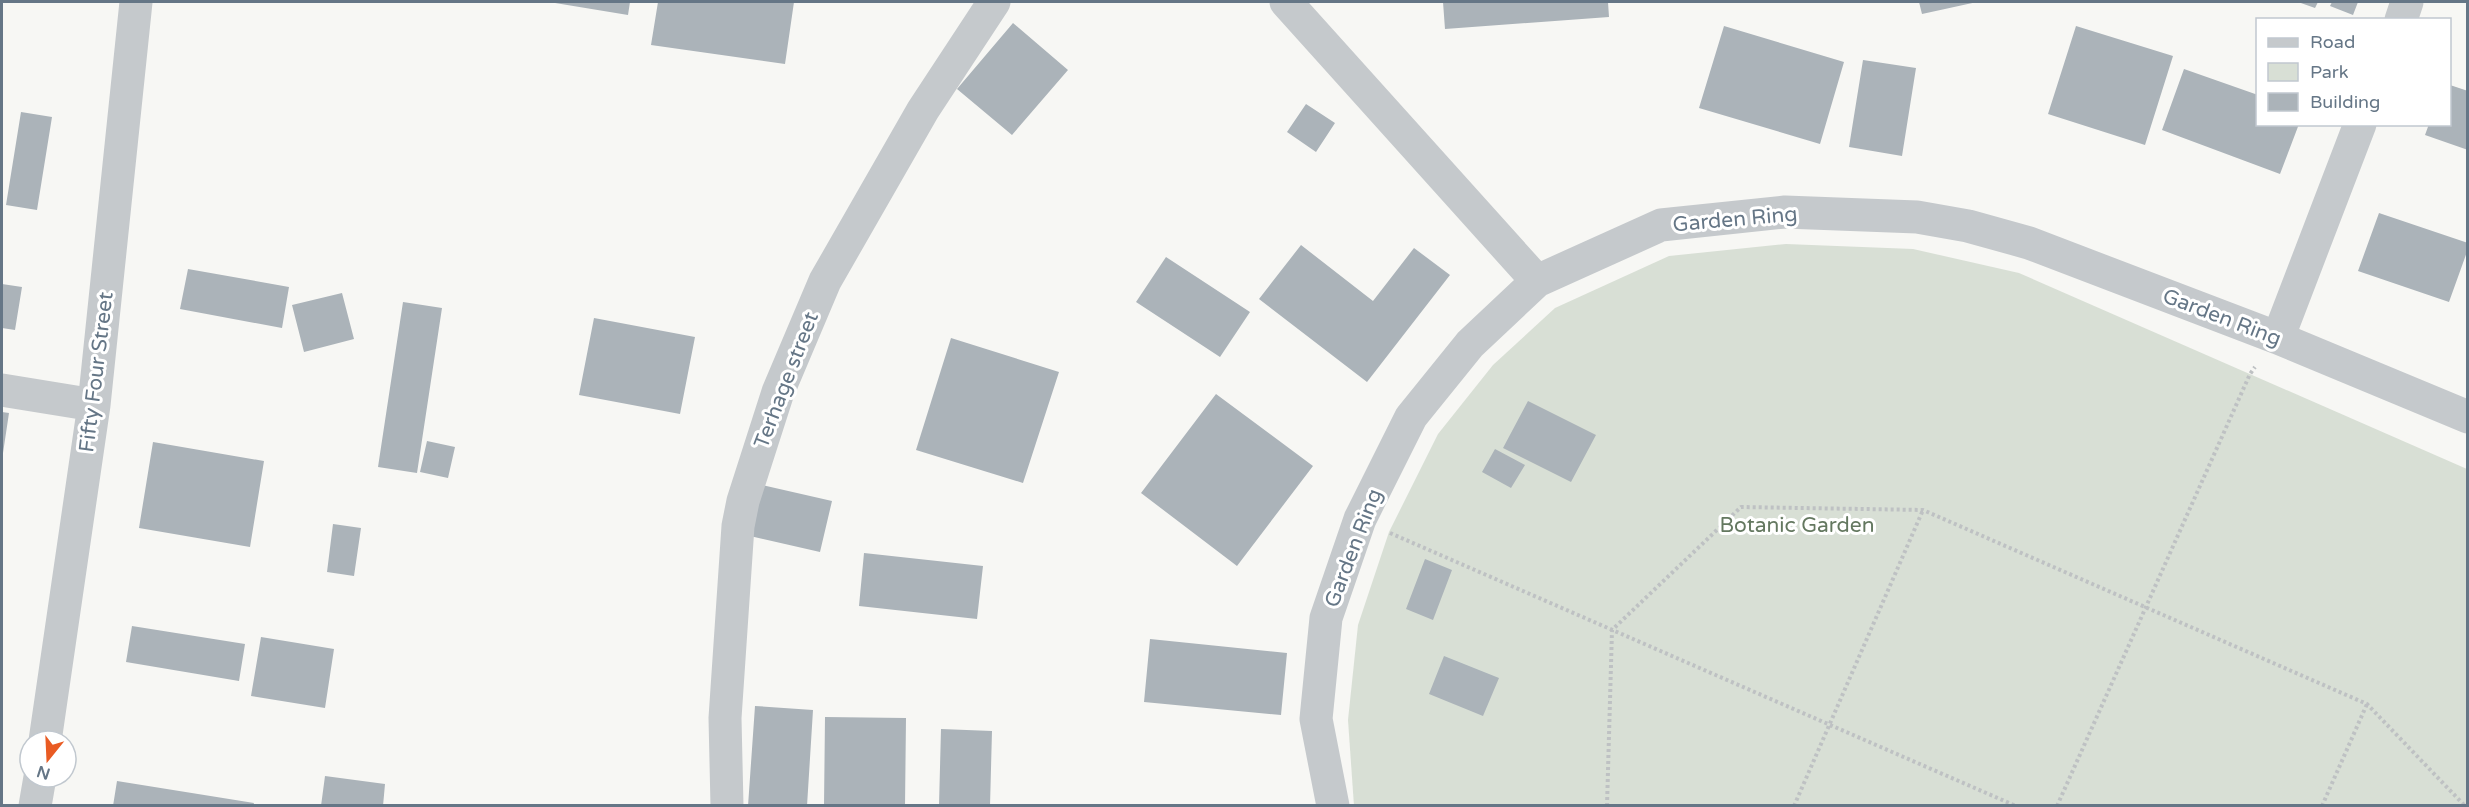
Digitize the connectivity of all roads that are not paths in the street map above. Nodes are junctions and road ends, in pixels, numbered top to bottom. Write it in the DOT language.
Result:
graph roads {
  1 [pos="136,2"];
  2 [pos="994,2"];
  3 [pos="1286,2"];
  4 [pos="2408,2"];
  5 [pos="2401,18"];
  6 [pos="2359,126"];
  7 [pos="1537,281"];
  8 [pos="2278,338"];
  9 [pos="2,390"];
  10 [pos="94,405"];
  11 [pos="2468,417"];
  12 [pos="47,729"];
  13 [pos="37,789"];
  14 [pos="35,806"];
  15 [pos="727,806"];
  16 [pos="1333,806"];
  1 -- 10 [label="street, Fifty Four Street"];
  2 -- 15 [label="street, Terhage street"];
  3 -- 7 [label="street"];
  4 -- 5 [label="street"];
  6 -- 8 [label="street"];
  7 -- 8 [label="street, Garden Ring"];
  7 -- 16 [label="street, Garden Ring"];
  8 -- 11 [label="street, Garden Ring"];
  9 -- 10 [label="street"];
  10 -- 12 [label="street, Fifty Four Street"];
  13 -- 14 [label="street"];
}
